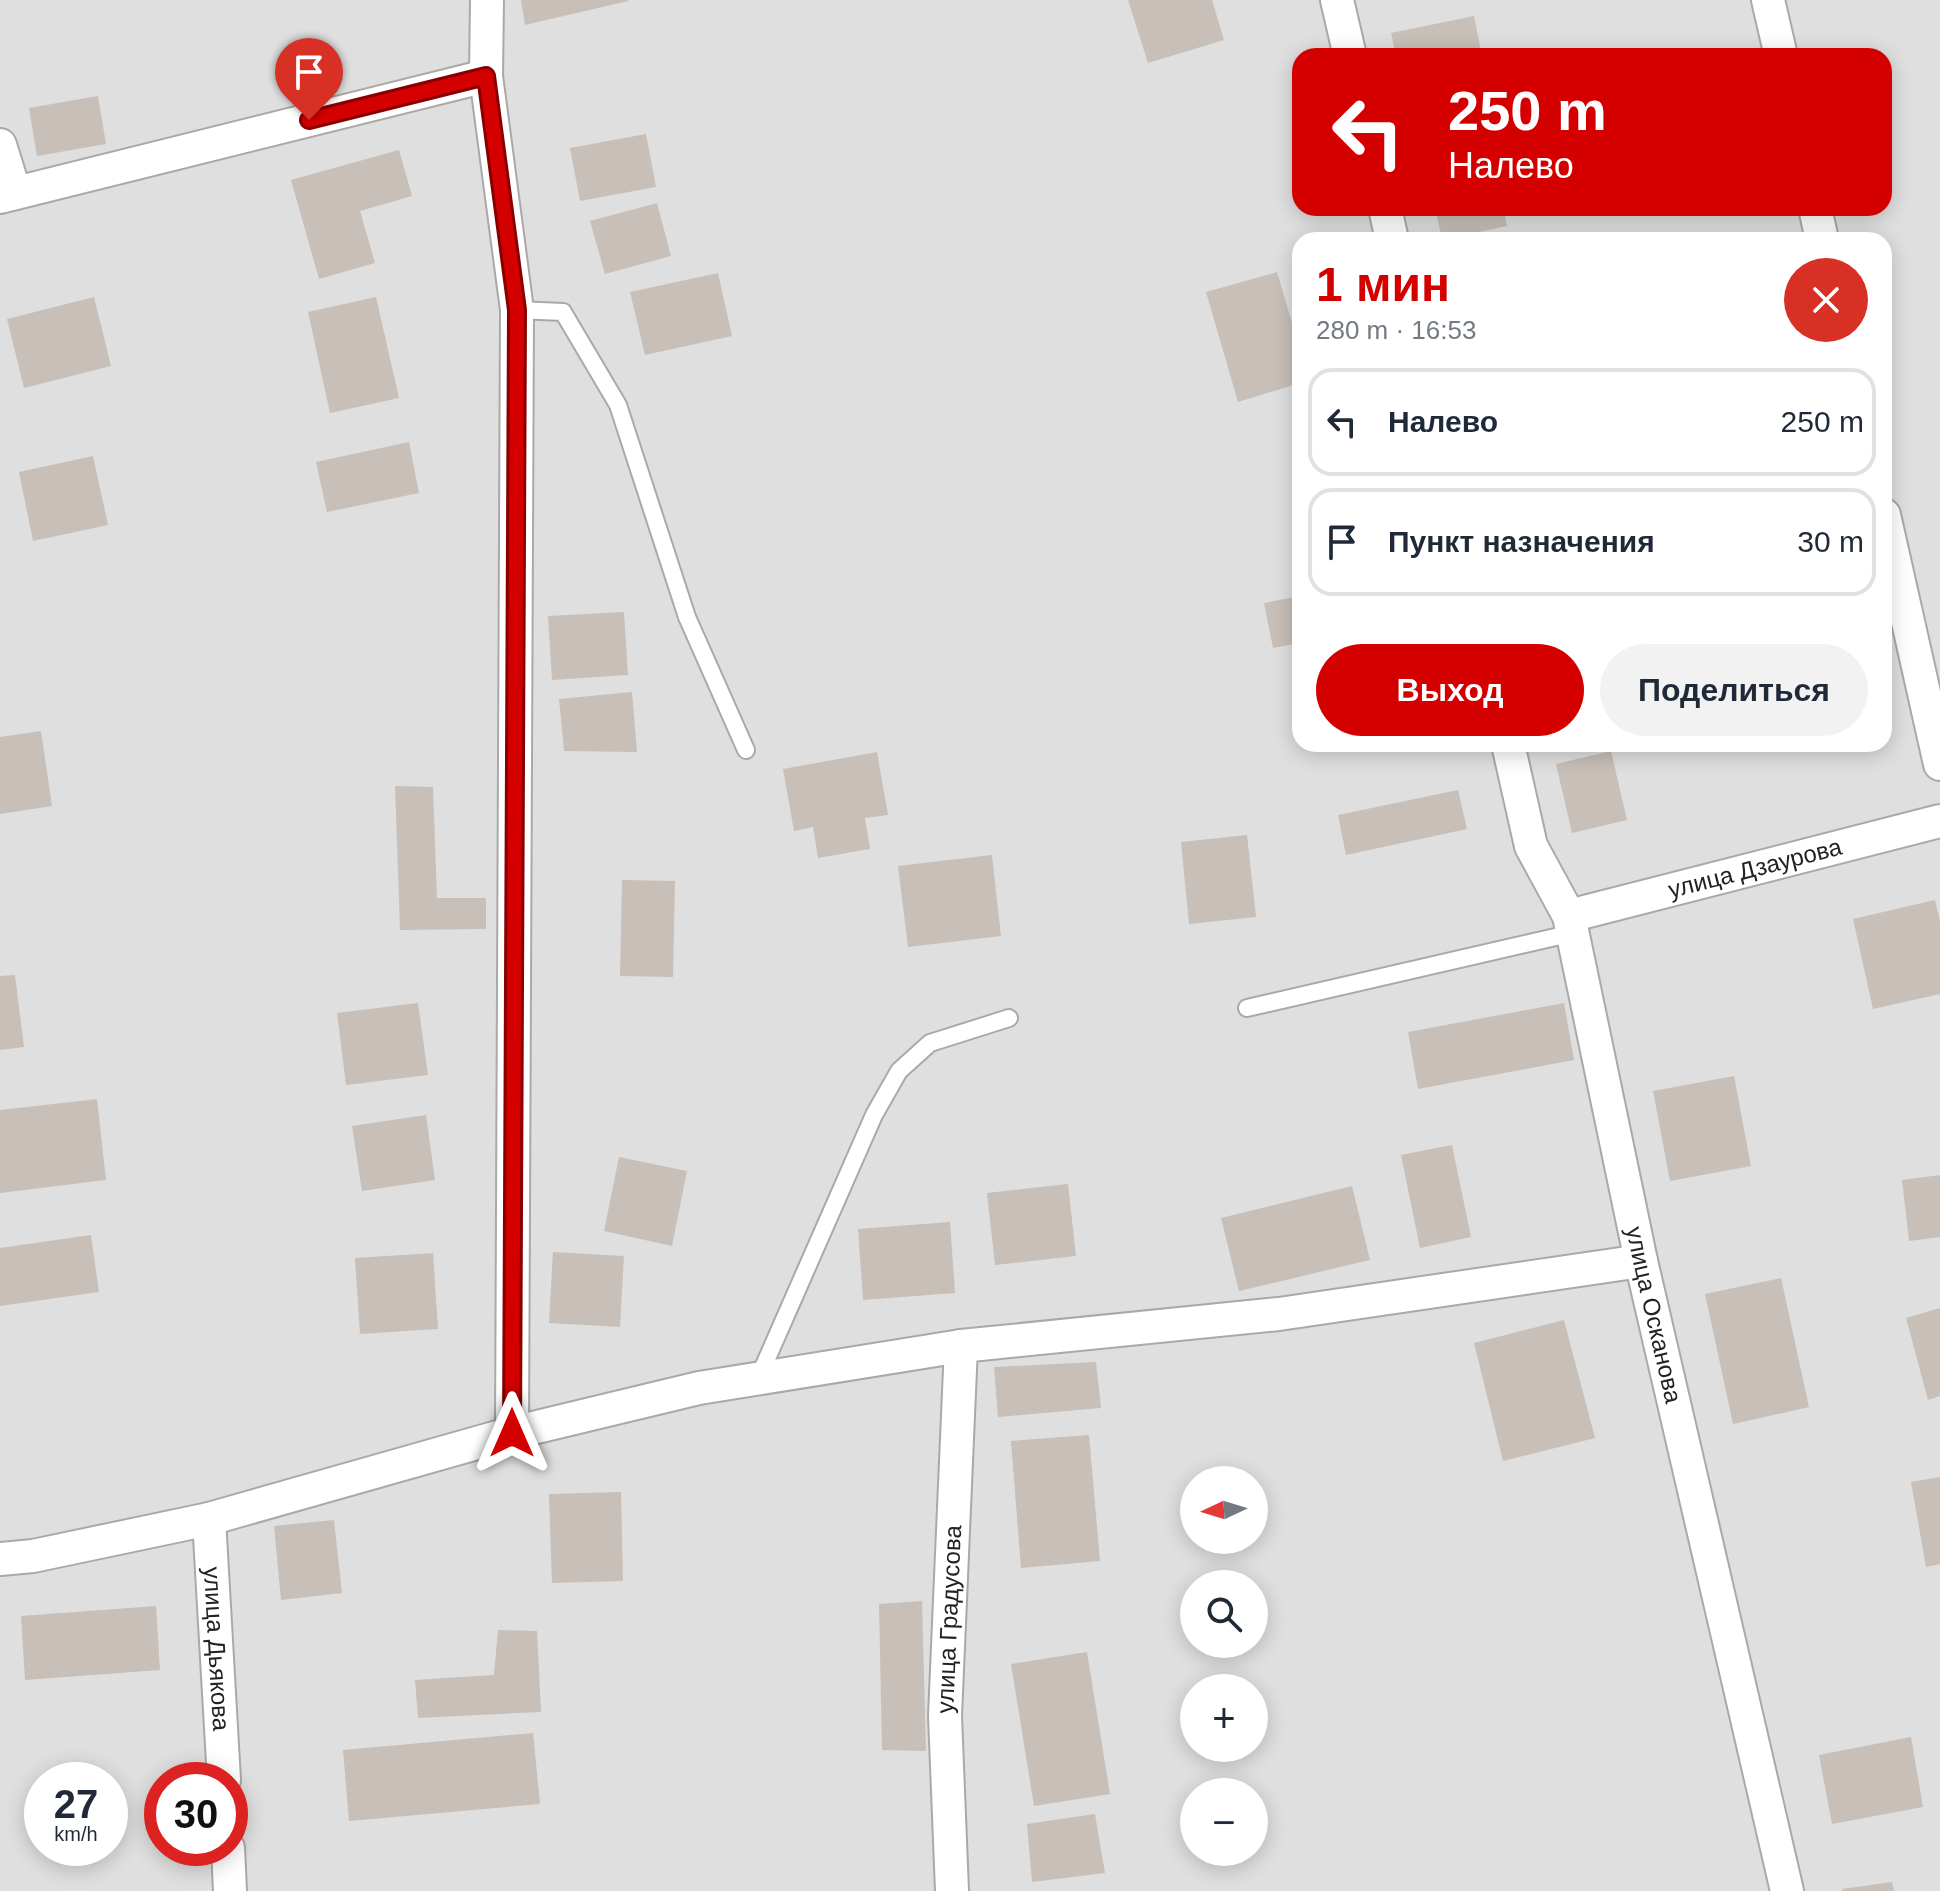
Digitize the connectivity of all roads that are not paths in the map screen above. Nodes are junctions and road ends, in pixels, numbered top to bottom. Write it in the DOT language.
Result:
graph roads {
  1 [pos="487,0"];
  2 [pos="1337,0"];
  3 [pos="1768,0"];
  4 [pos="1348,48"];
  5 [pos="1779,48"];
  6 [pos="486,76"];
  7 [pos="0,145"];
  8 [pos="8,195"];
  9 [pos="517,310"];
  10 [pos="1892,551"];
  11 [pos="746,750"];
  12 [pos="1510,752"];
  13 [pos="1940,764"];
  14 [pos="1940,821"];
  15 [pos="1571,924"];
  16 [pos="1247,1008"];
  17 [pos="1009,1018"];
  18 [pos="1641,1261"];
  19 [pos="961,1346"];
  20 [pos="758,1379"];
  21 [pos="512,1433"];
  22 [pos="209,1519"];
  23 [pos="0,1559"];
  24 [pos="223,1762"];
  25 [pos="229,1866"];
  26 [pos="230,1891"];
  27 [pos="952,1891"];
  28 [pos="1787,1891"];
  1 -- 6 [label="street"];
  2 -- 4 [label="street"];
  3 -- 5 [label="street"];
  6 -- 8 [label="street"];
  6 -- 9 [label="street"];
  7 -- 8 [label="street"];
  9 -- 11 [label="lane"];
  9 -- 21 [label="street"];
  10 -- 13 [label="street"];
  12 -- 15 [label="street, улица Осканова"];
  14 -- 15 [label="street, улица Дзаурова"];
  15 -- 16 [label="lane"];
  15 -- 18 [label="street, улица Осканова"];
  17 -- 20 [label="lane"];
  18 -- 19 [label="street"];
  18 -- 28 [label="street, улица Осканова"];
  19 -- 20 [label="street"];
  19 -- 27 [label="street, улица Градусова"];
  20 -- 21 [label="street"];
  21 -- 22 [label="street"];
  22 -- 23 [label="street"];
  22 -- 24 [label="street, улица Дьякова"];
  25 -- 26 [label="street"];
}
